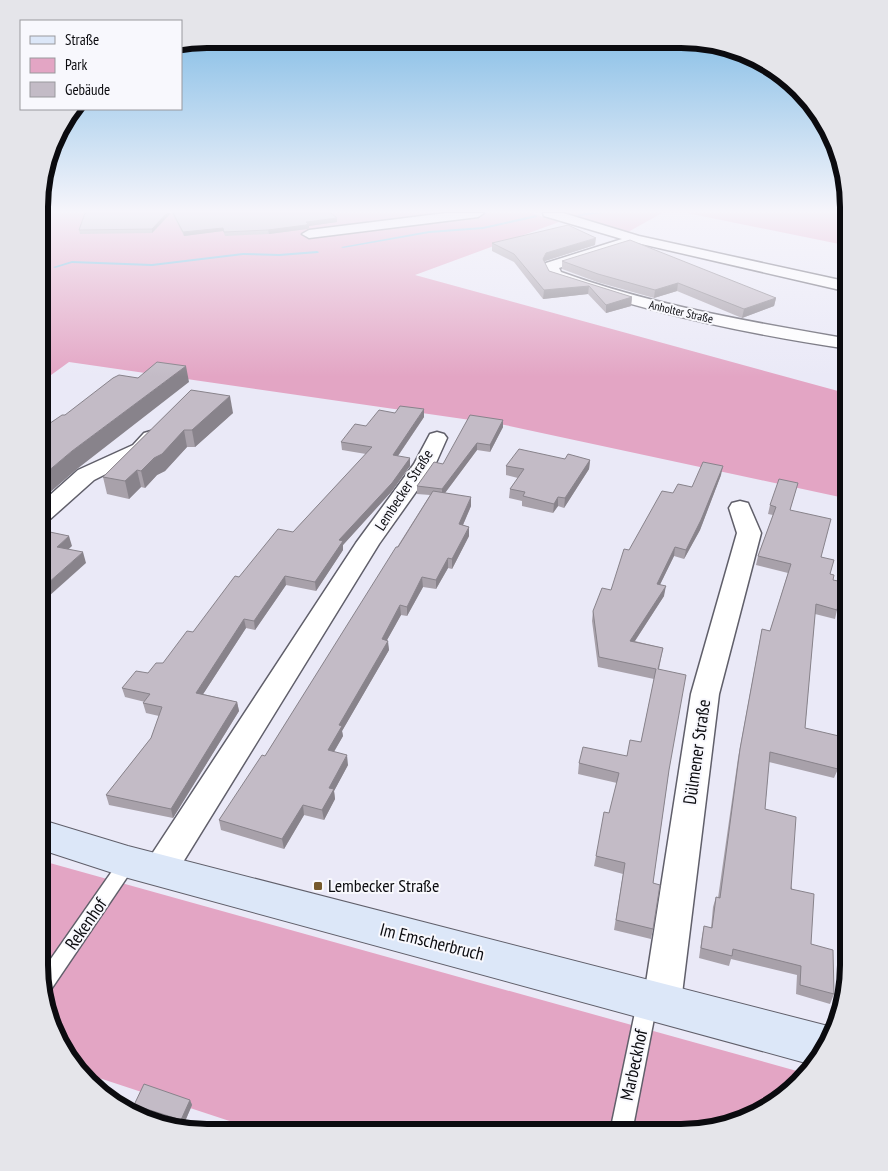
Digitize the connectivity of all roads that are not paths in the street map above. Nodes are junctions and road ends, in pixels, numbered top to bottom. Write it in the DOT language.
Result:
graph roads {
  1 [pos="552,268"];
  2 [pos="763,268"];
  3 [pos="840,285"];
  4 [pos="840,342"];
  5 [pos="165,423"];
  6 [pos="437,438"];
  7 [pos="740,508"];
  8 [pos="48,509"];
  9 [pos="48,837"];
  10 [pos="144,866"];
  11 [pos="49,979"];
  12 [pos="655,1000"];
  13 [pos="819,1044"];
  14 [pos="623,1124"];
  1 -- 4 [label="street, Anholter Straße"];
  2 -- 3 [label="street"];
  5 -- 8 [label="street"];
  6 -- 10 [label="street, Lembecker Straße"];
  7 -- 12 [label="street, Dülmener Straße"];
  9 -- 10 [label="street, Im Emscherbruch"];
  10 -- 11 [label="lane, Rekenhof"];
  10 -- 12 [label="street, Im Emscherbruch"];
  12 -- 13 [label="street, Im Emscherbruch"];
  12 -- 14 [label="lane, Marbeckhof"];
}
